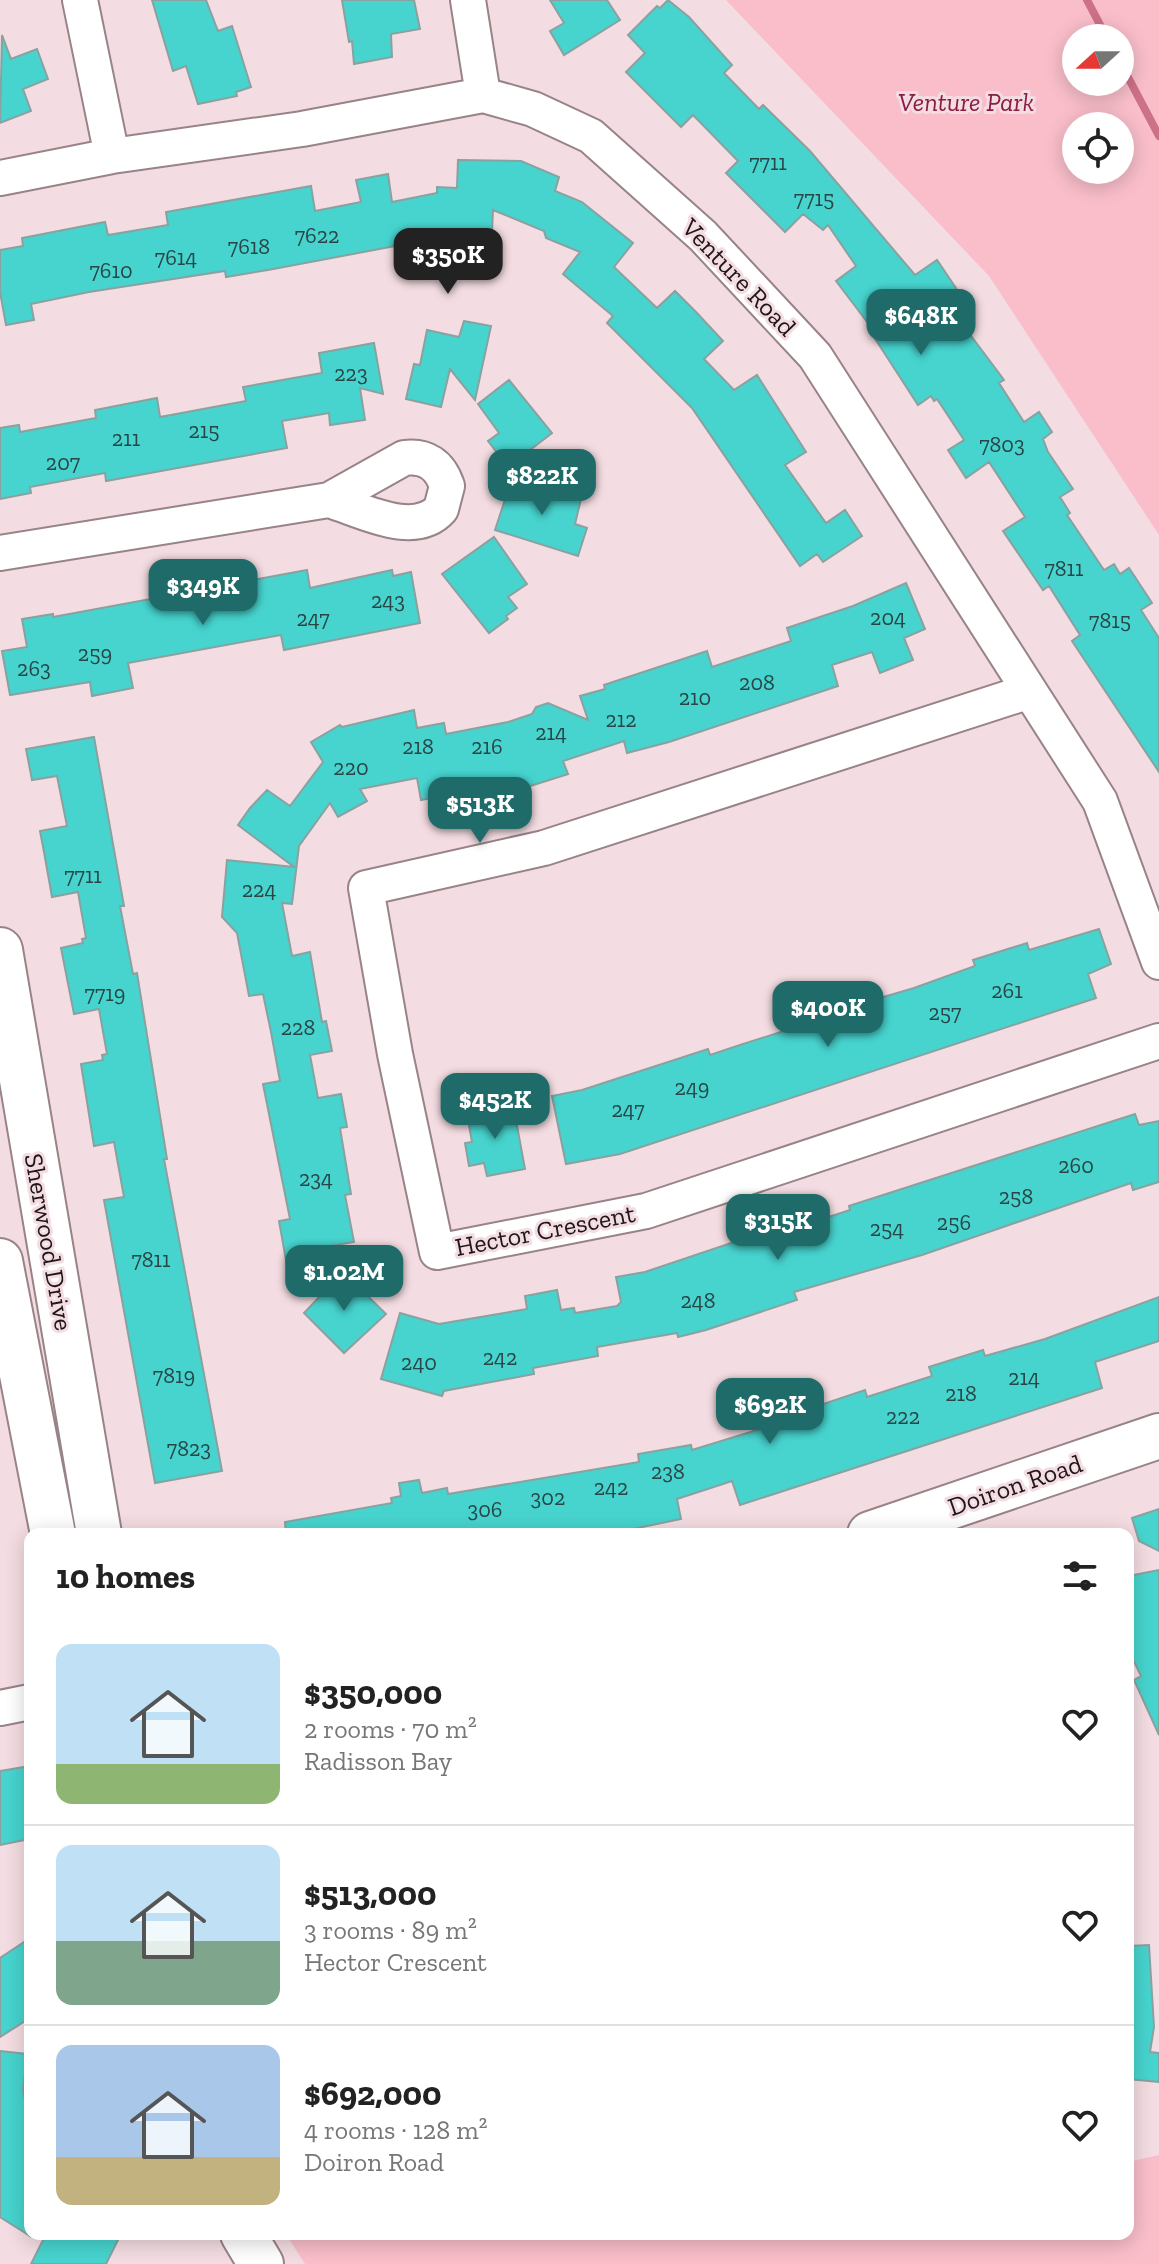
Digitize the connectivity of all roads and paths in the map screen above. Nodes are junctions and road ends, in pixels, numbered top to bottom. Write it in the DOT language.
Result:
graph roads {
  1 [pos="80,0"];
  2 [pos="468,0"];
  3 [pos="483,95"];
  4 [pos="112,156"];
  5 [pos="0,178"];
  6 [pos="329,500"];
  7 [pos="0,553"];
  8 [pos="1027,692"];
  9 [pos="0,950"];
  10 [pos="1159,962"];
  11 [pos="1159,1041"];
  12 [pos="0,1261"];
  13 [pos="62,1316"];
  14 [pos="6,1326"];
  15 [pos="1159,1436"];
  16 [pos="52,1528"];
  17 [pos="98,1528"];
  18 [pos="899,1528"];
  19 [pos="24,1703"];
  20 [pos="0,1708"];
  21 [pos="247,2240"];
  22 [pos="261,2264"];
  1 -- 4 [label="street"];
  2 -- 3 [label="street"];
  3 -- 4 [label="street, Venture Road"];
  3 -- 8 [label="street, Venture Road"];
  4 -- 5 [label="street, Venture Road"];
  6 -- 7 [label="street"];
  8 -- 10 [label="street, Venture Road"];
  8 -- 11 [label="street, Hector Crescent"];
  9 -- 13 [label="street, Sherwood Drive"];
  12 -- 14 [label="street, Sherwood Drive"];
  13 -- 14 [label="street"];
  13 -- 17 [label="street, Sherwood Drive"];
  14 -- 16 [label="street, Sherwood Drive"];
  15 -- 18 [label="street, Doiron Road"];
  19 -- 20 [label="street"];
  21 -- 22 [label="street"];
}
